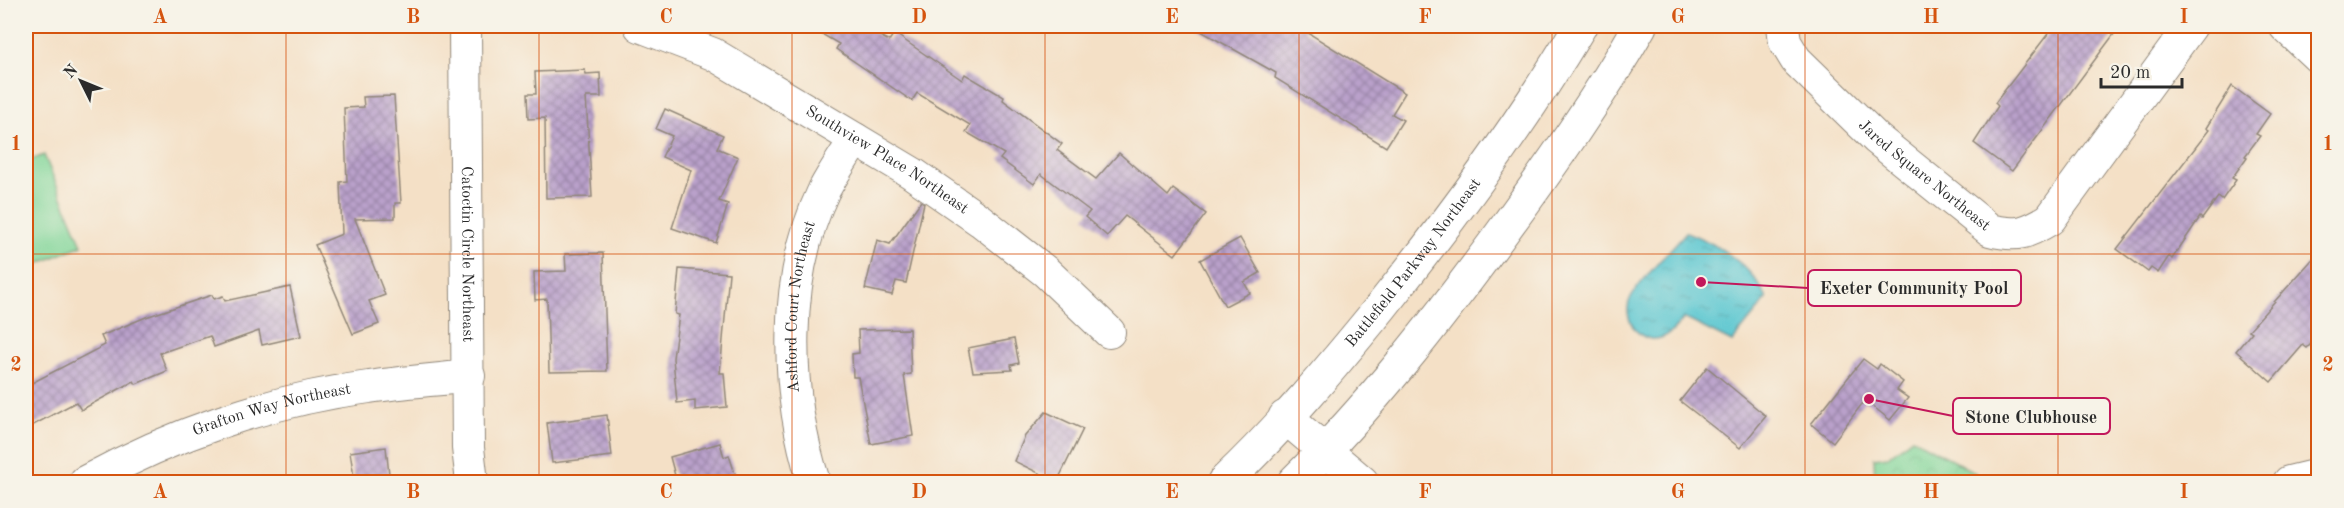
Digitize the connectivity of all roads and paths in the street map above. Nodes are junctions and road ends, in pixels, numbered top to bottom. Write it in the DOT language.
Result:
graph roads {
  1 [pos="465,26"];
  2 [pos="640,26"];
  3 [pos="1580,26"];
  4 [pos="1640,26"];
  5 [pos="1783,26"];
  6 [pos="2191,26"];
  7 [pos="2285,26"];
  8 [pos="2319,57"];
  9 [pos="855,139"];
  10 [pos="1109,332"];
  11 [pos="469,376"];
  12 [pos="1285,417"];
  13 [pos="1326,451"];
  14 [pos="2319,475"];
  15 [pos="86,483"];
  16 [pos="472,483"];
  17 [pos="814,483"];
  18 [pos="1224,483"];
  19 [pos="1294,483"];
  20 [pos="1362,483"];
  21 [pos="2289,483"];
  1 -- 11 [label="street, Catoctin Circle Northeast"];
  2 -- 9 [label="street, Southview Place Northeast"];
  3 -- 12 [label="main road, Battlefield Parkway Northeast"];
  4 -- 13 [label="main road"];
  5 -- 6 [label="street, Jared Square Northeast"];
  7 -- 8 [label="street"];
  9 -- 10 [label="street, Southview Place Northeast"];
  9 -- 17 [label="street, Ashford Court Northeast"];
  11 -- 15 [label="street, Grafton Way Northeast"];
  11 -- 16 [label="street, Catoctin Circle Northeast"];
  12 -- 13 [label="main road"];
  12 -- 18 [label="main road, Battlefield Parkway Northeast"];
  13 -- 19 [label="main road"];
  13 -- 20 [label="main road"];
  14 -- 21 [label="street"];
}
